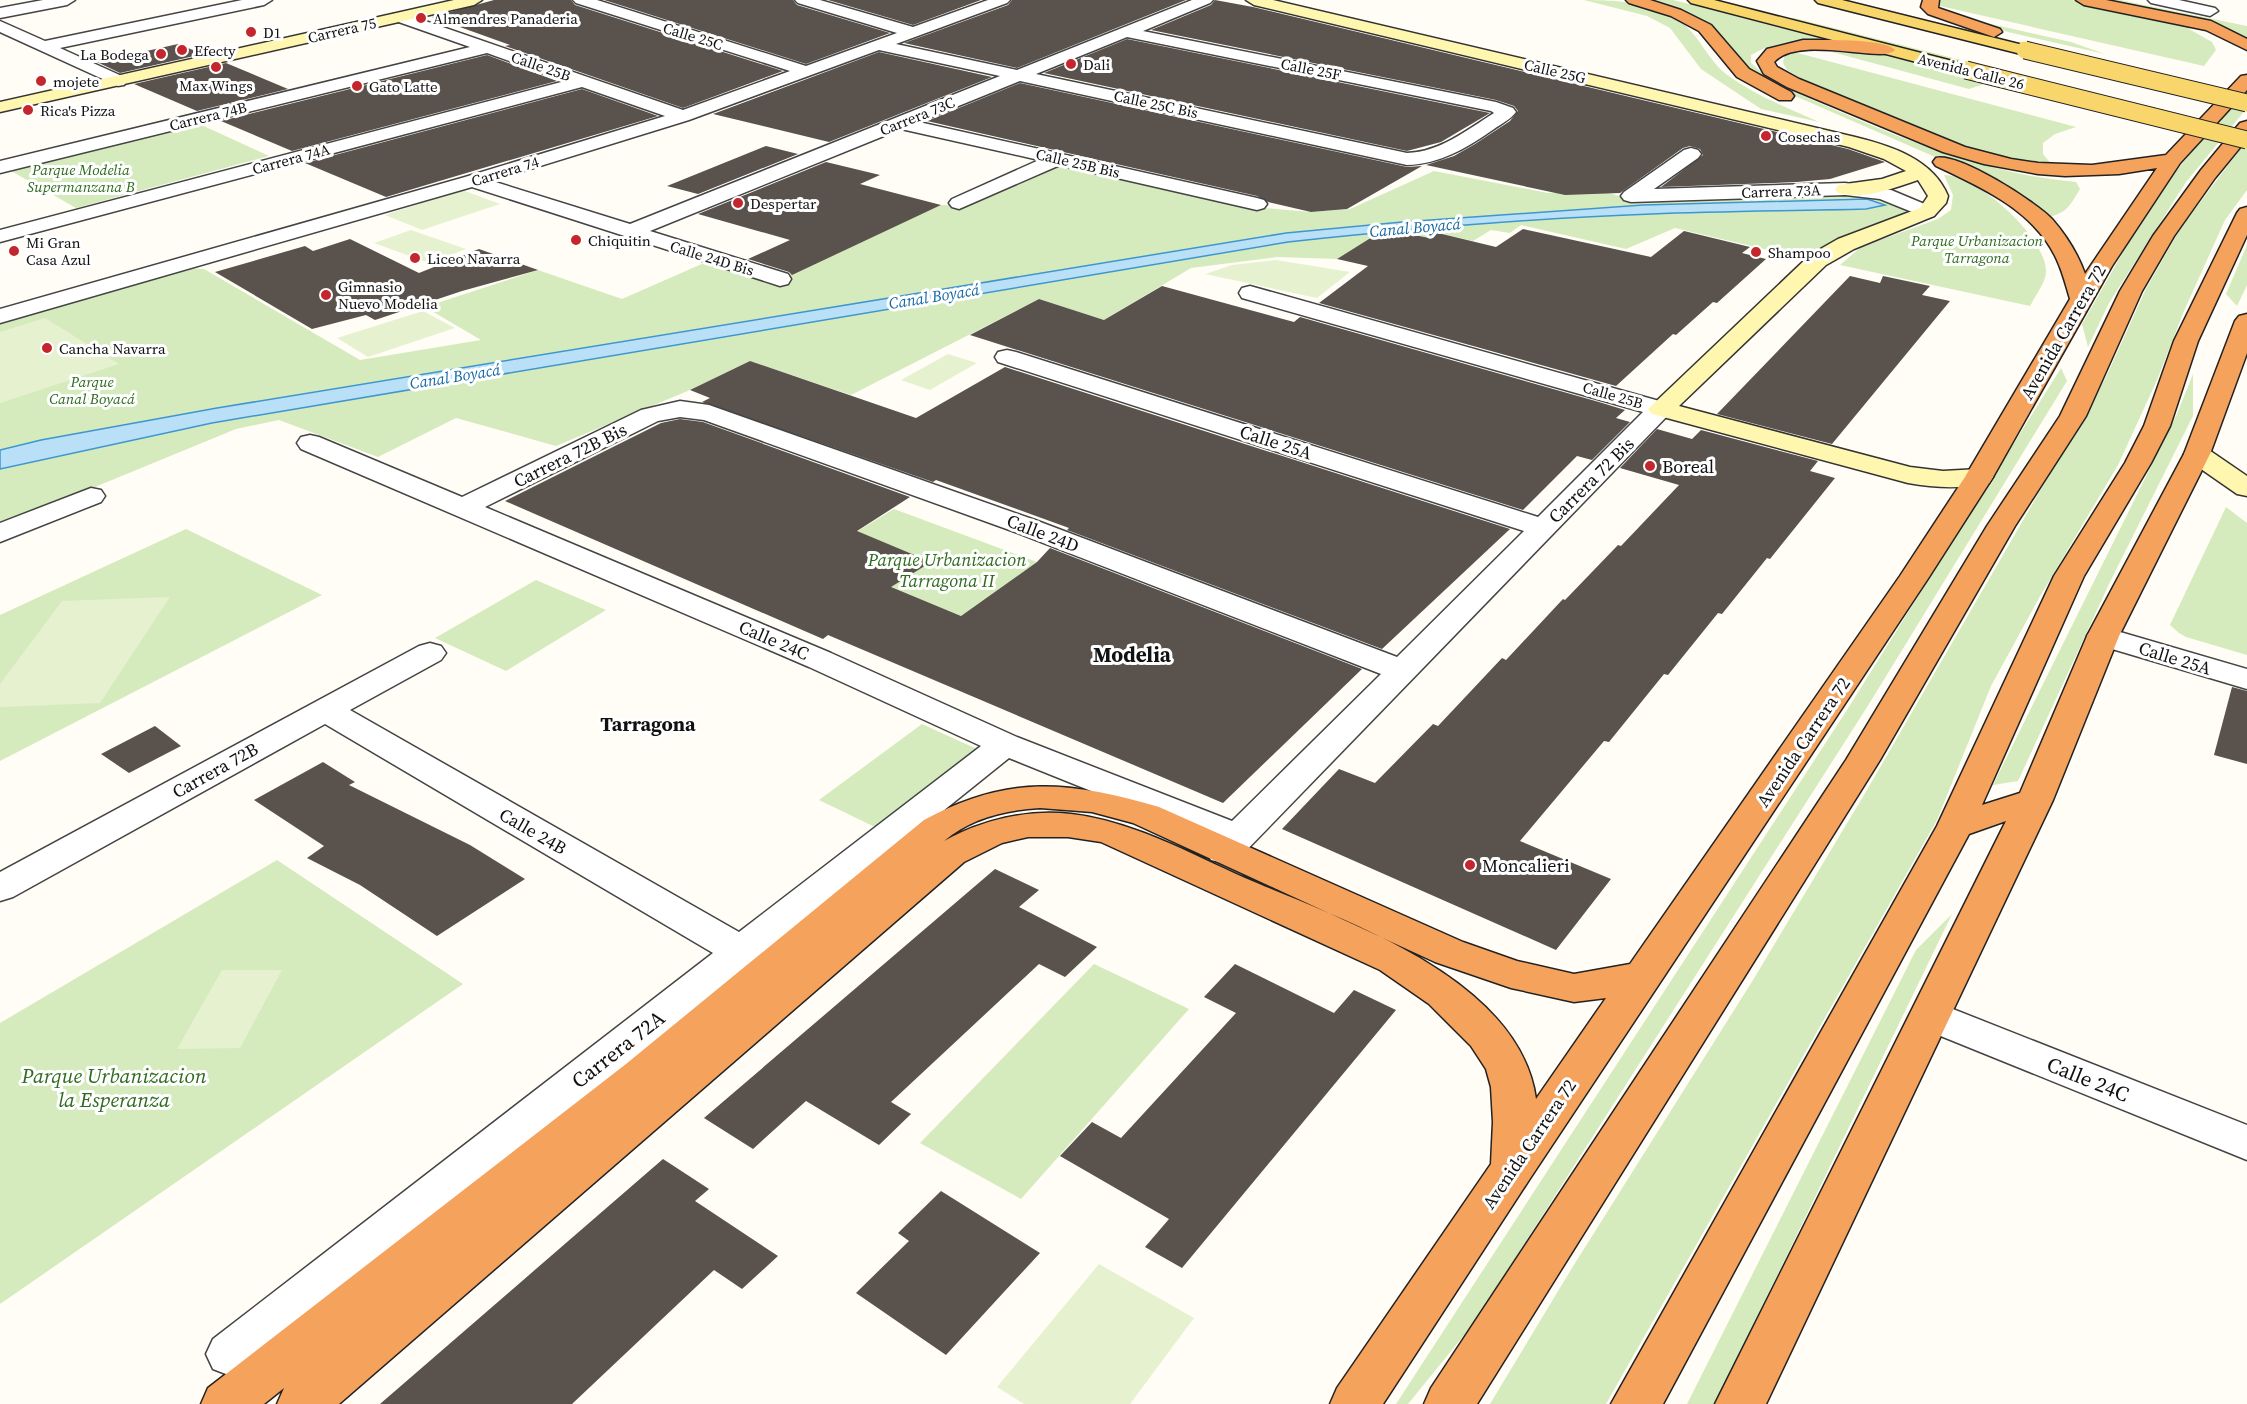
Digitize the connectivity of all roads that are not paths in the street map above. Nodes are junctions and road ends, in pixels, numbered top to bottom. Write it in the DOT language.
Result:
graph roads {
  1 [pos="67,0"];
  2 [pos="264,0"];
  3 [pos="474,0"];
  4 [pos="581,0"];
  5 [pos="803,0"];
  6 [pos="1002,0"];
  7 [pos="1205,0"];
  8 [pos="1254,0"];
  9 [pos="1634,0"];
  10 [pos="1696,0"];
  11 [pos="1732,0"];
  12 [pos="1823,0"];
  13 [pos="1856,0"];
  14 [pos="1931,0"];
  15 [pos="2084,0"];
  16 [pos="2133,0"];
  17 [pos="2156,0"];
  18 [pos="2210,11"];
  19 [pos="0,13"];
  20 [pos="399,17"];
  21 [pos="2236,22"];
  22 [pos="0,26"];
  23 [pos="913,32"];
  24 [pos="1126,32"];
  25 [pos="1994,32"];
  26 [pos="878,45"];
  27 [pos="2247,45"];
  28 [pos="44,46"];
  29 [pos="2033,46"];
  30 [pos="487,48"];
  31 [pos="1887,50"];
  32 [pos="806,71"];
  33 [pos="1020,74"];
  34 [pos="2247,80"];
  35 [pos="118,81"];
  36 [pos="583,81"];
  37 [pos="2247,92"];
  38 [pos="2247,103"];
  39 [pos="0,107"];
  40 [pos="683,116"];
  41 [pos="900,123"];
  42 [pos="2247,127"];
  43 [pos="2247,140"];
  44 [pos="1690,154"];
  45 [pos="1434,156"];
  46 [pos="1058,159"];
  47 [pos="2173,159"];
  48 [pos="0,167"];
  49 [pos="1921,172"];
  50 [pos="472,181"];
  51 [pos="1845,189"];
  52 [pos="959,203"];
  53 [pos="1257,204"];
  54 [pos="1927,212"];
  55 [pos="2247,213"];
  56 [pos="629,232"];
  57 [pos="0,236"];
  58 [pos="780,279"];
  59 [pos="1250,293"];
  60 [pos="2081,298"];
  61 [pos="0,316"];
  62 [pos="2233,316"];
  63 [pos="2060,333"];
  64 [pos="1007,357"];
  65 [pos="2091,375"];
  66 [pos="680,409"];
  67 [pos="1661,409"];
  68 [pos="310,443"];
  69 [pos="2197,454"];
  70 [pos="1979,477"];
  71 [pos="2247,488"];
  72 [pos="91,496"];
  73 [pos="462,508"];
  74 [pos="1544,528"];
  75 [pos="0,533"];
  76 [pos="2103,636"];
  77 [pos="430,653"];
  78 [pos="1403,671"];
  79 [pos="2247,679"];
  80 [pos="325,710"];
  81 [pos="1005,744"];
  82 [pos="2035,800"];
  83 [pos="1955,826"];
  84 [pos="1231,844"];
  85 [pos="0,888"];
  86 [pos="741,951"];
  87 [pos="1644,975"];
  88 [pos="1930,1015"];
  89 [pos="2247,1143"];
  90 [pos="1513,1167"];
  91 [pos="231,1354"];
  92 [pos="1747,1396"];
  93 [pos="226,1404"];
  94 [pos="302,1404"];
  95 [pos="1355,1404"];
  96 [pos="1449,1404"];
  97 [pos="1636,1404"];
  1 -- 19 [label="street"];
  2 -- 28 [label="street"];
  3 -- 20 [label="street, Carrera 75"];
  4 -- 32 [label="street, Calle 25C"];
  5 -- 23 [label="street"];
  6 -- 23 [label="street, Carrera 74"];
  7 -- 24 [label="street, Carrera 73C"];
  8 -- 49 [label="street, Calle 25G"];
  9 -- 60 [label="highway"];
  10 -- 31 [label="main road, Avenida Calle 26"];
  11 -- 42 [label="main road, Avenida Calle 26"];
  12 -- 29 [label="main road, Avenida Calle 26"];
  13 -- 25 [label="main road, Avenida Calle 26"];
  14 -- 25 [label="highway"];
  15 -- 27 [label="highway"];
  16 -- 21 [label="highway"];
  17 -- 18 [label="street"];
  20 -- 30 [label="street, Calle 25B"];
  20 -- 35 [label="street, Carrera 75"];
  22 -- 28 [label="street"];
  23 -- 26 [label="street, Carrera 74"];
  24 -- 33 [label="street, Carrera 73C"];
  24 -- 45 [label="street, Calle 25F"];
  25 -- 29 [label="main road, Avenida Calle 26"];
  26 -- 32 [label="street, Carrera 74"];
  26 -- 33 [label="street, Calle 25C Bis"];
  28 -- 35 [label="street"];
  29 -- 37 [label="main road, Avenida Calle 26"];
  29 -- 38 [label="main road, Avenida Calle 26, bridge"];
  30 -- 36 [label="street, Calle 25B"];
  30 -- 48 [label="street, Carrera 74B"];
  31 -- 43 [label="main road, Avenida Calle 26, bridge"];
  31 -- 47 [label="highway"];
  32 -- 40 [label="street, Carrera 74"];
  33 -- 41 [label="street, Carrera 73C"];
  33 -- 45 [label="street, Calle 25C Bis"];
  34 -- 47 [label="highway, Avenida Carrera 72"];
  35 -- 39 [label="street, Carrera 75"];
  36 -- 40 [label="street, Calle 25B"];
  36 -- 57 [label="street, Carrera 74A"];
  40 -- 50 [label="street, Carrera 74"];
  41 -- 46 [label="street, Calle 25B Bis"];
  41 -- 56 [label="street, Carrera 73C"];
  42 -- 65 [label="highway"];
  44 -- 51 [label="street, Carrera 73A"];
  46 -- 52 [label="street"];
  46 -- 53 [label="street, Calle 25B Bis"];
  47 -- 60 [label="highway, Avenida Carrera 72"];
  49 -- 51 [label="street"];
  49 -- 54 [label="street"];
  50 -- 56 [label="street, Calle 24D Bis"];
  50 -- 61 [label="street, Carrera 74"];
  51 -- 54 [label="street, Carrera 73A"];
  54 -- 67 [label="street, Carrera 72 Bis"];
  55 -- 62 [label="highway"];
  56 -- 58 [label="street, Calle 24D Bis"];
  59 -- 67 [label="street, Calle 25B"];
  60 -- 63 [label="highway, Avenida Carrera 72"];
  62 -- 69 [label="highway"];
  62 -- 83 [label="highway"];
  63 -- 65 [label="highway"];
  63 -- 70 [label="highway, Avenida Carrera 72"];
  64 -- 74 [label="street, Calle 25A"];
  65 -- 96 [label="highway"];
  66 -- 73 [label="street, Carrera 72B Bis"];
  66 -- 78 [label="street, Calle 24D"];
  67 -- 70 [label="street, Calle 25B"];
  67 -- 74 [label="street, Carrera 72 Bis"];
  68 -- 73 [label="street, Calle 24C"];
  69 -- 71 [label="street"];
  69 -- 76 [label="highway"];
  70 -- 87 [label="highway, Avenida Carrera 72"];
  72 -- 75 [label="street"];
  73 -- 81 [label="street, Calle 24C"];
  74 -- 78 [label="street, Carrera 72 Bis"];
  76 -- 79 [label="street, Calle 25A"];
  76 -- 82 [label="highway"];
  77 -- 80 [label="street, Carrera 72B"];
  78 -- 84 [label="street, Carrera 72 Bis"];
  80 -- 85 [label="street, Carrera 72B"];
  80 -- 86 [label="street, Calle 24B"];
  81 -- 84 [label="street, Calle 24C"];
  81 -- 86 [label="street, Carrera 72A"];
  82 -- 83 [label="highway"];
  82 -- 88 [label="highway"];
  83 -- 97 [label="highway"];
  84 -- 87 [label="highway"];
  84 -- 93 [label="highway"];
  86 -- 91 [label="street, Carrera 72A"];
  87 -- 90 [label="highway, Avenida Carrera 72"];
  88 -- 89 [label="street, Calle 24C"];
  88 -- 92 [label="highway"];
  90 -- 94 [label="highway"];
  90 -- 95 [label="highway, Avenida Carrera 72"];
}
